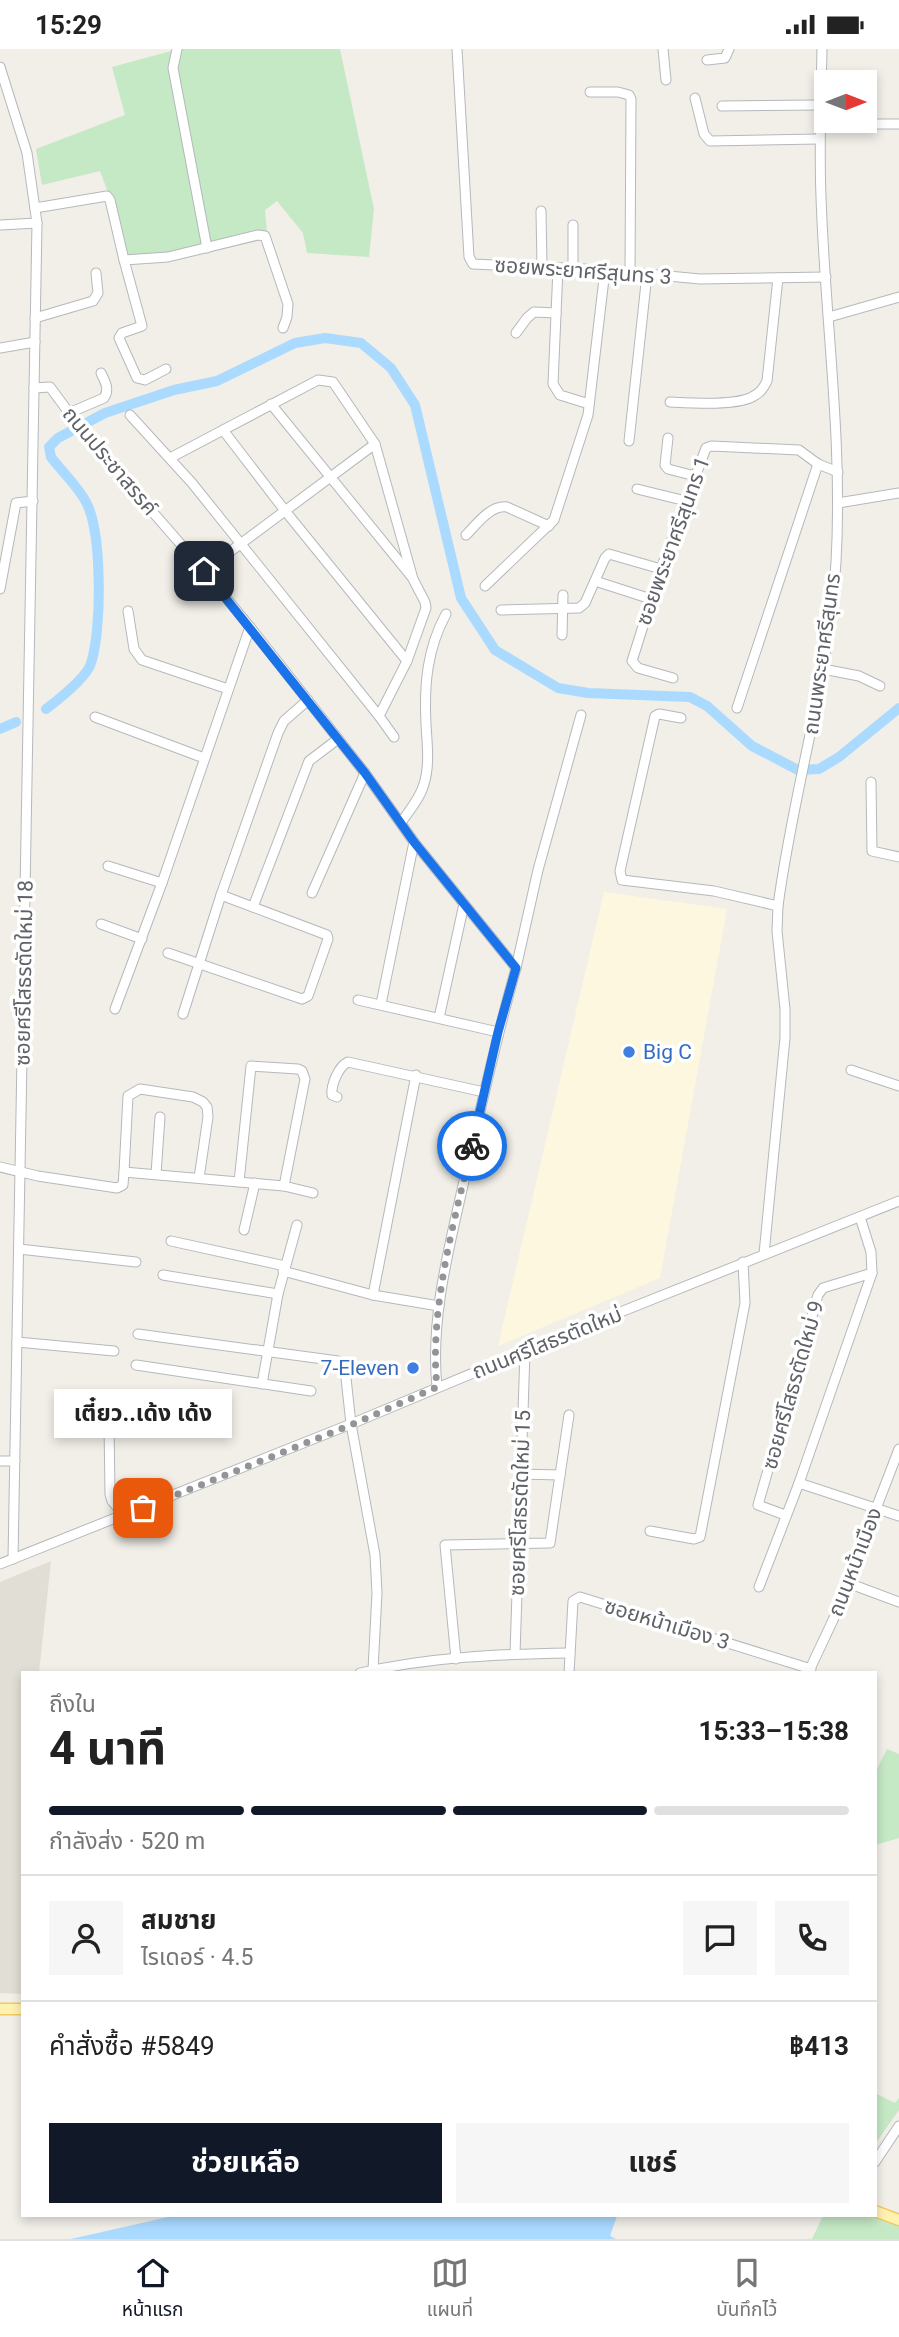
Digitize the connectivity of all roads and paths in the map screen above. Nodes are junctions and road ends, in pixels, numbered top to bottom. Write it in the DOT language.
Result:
graph roads {
  1 [pos="177,49"];
  2 [pos="457,49"];
  3 [pos="663,49"];
  4 [pos="730,49"];
  5 [pos="822,49"];
  6 [pos="707,61"];
  7 [pos="0,68"];
  8 [pos="821,70"];
  9 [pos="666,80"];
  10 [pos="590,92"];
  11 [pos="695,98"];
  12 [pos="814,105"];
  13 [pos="722,106"];
  14 [pos="877,123"];
  15 [pos="899,124"];
  16 [pos="820,133"];
  17 [pos="819,139"];
  18 [pos="36,208"];
  19 [pos="541,211"];
  20 [pos="37,223"];
  21 [pos="0,225"];
  22 [pos="573,225"];
  23 [pos="207,248"];
  24 [pos="124,260"];
  25 [pos="542,267"];
  26 [pos="558,268"];
  27 [pos="573,268"];
  28 [pos="606,270"];
  29 [pos="96,273"];
  30 [pos="631,273"];
  31 [pos="647,274"];
  32 [pos="778,278"];
  33 [pos="826,278"];
  34 [pos="899,296"];
  35 [pos="556,313"];
  36 [pos="829,317"];
  37 [pos="35,318"];
  38 [pos="283,328"];
  39 [pos="516,333"];
  40 [pos="35,342"];
  41 [pos="0,348"];
  42 [pos="166,369"];
  43 [pos="101,373"];
  44 [pos="34,388"];
  45 [pos="670,402"];
  46 [pos="271,404"];
  47 [pos="589,404"];
  48 [pos="130,415"];
  49 [pos="71,416"];
  50 [pos="223,431"];
  51 [pos="668,438"];
  52 [pos="629,441"];
  53 [pos="375,444"];
  54 [pos="170,458"];
  55 [pos="818,464"];
  56 [pos="838,472"];
  57 [pos="695,476"];
  58 [pos="331,478"];
  59 [pos="636,489"];
  60 [pos="899,493"];
  61 [pos="33,501"];
  62 [pos="686,501"];
  63 [pos="838,503"];
  64 [pos="286,512"];
  65 [pos="549,526"];
  66 [pos="466,535"];
  67 [pos="241,545"];
  68 [pos="4,550"];
  69 [pos="662,569"];
  70 [pos="204,571"];
  71 [pos="413,579"];
  72 [pos="595,581"];
  73 [pos="485,586"];
  74 [pos="0,589"];
  75 [pos="563,595"];
  76 [pos="651,600"];
  77 [pos="562,608"];
  78 [pos="500,610"];
  79 [pos="128,611"];
  80 [pos="446,614"];
  81 [pos="250,627"];
  82 [pos="562,635"];
  83 [pos="407,661"];
  84 [pos="823,669"];
  85 [pos="673,678"];
  86 [pos="880,686"];
  87 [pos="228,689"];
  88 [pos="308,700"];
  89 [pos="737,708"];
  90 [pos="580,715"];
  91 [pos="379,716"];
  92 [pos="96,717"];
  93 [pos="681,719"];
  94 [pos="394,737"];
  95 [pos="338,739"];
  96 [pos="204,758"];
  97 [pos="365,773"];
  98 [pos="871,782"];
  99 [pos="401,821"];
  100 [pos="414,842"];
  101 [pos="899,857"];
  102 [pos="108,866"];
  103 [pos="162,883"];
  104 [pos="312,893"];
  105 [pos="221,895"];
  106 [pos="464,904"];
  107 [pos="778,906"];
  108 [pos="253,907"];
  109 [pos="101,924"];
  110 [pos="142,939"];
  111 [pos="168,953"];
  112 [pos="200,965"];
  113 [pos="516,968"];
  114 [pos="358,1000"];
  115 [pos="381,1005"];
  116 [pos="115,1009"];
  117 [pos="183,1014"];
  118 [pos="439,1018"];
  119 [pos="498,1032"];
  120 [pos="851,1070"];
  121 [pos="415,1075"];
  122 [pos="899,1086"];
  123 [pos="484,1091"];
  124 [pos="337,1097"];
  125 [pos="160,1117"];
  126 [pos="0,1167"];
  127 [pos="124,1172"];
  128 [pos="20,1173"];
  129 [pos="156,1174"];
  130 [pos="199,1178"];
  131 [pos="239,1182"];
  132 [pos="256,1183"];
  133 [pos="284,1186"];
  134 [pos="313,1193"];
  135 [pos="899,1201"];
  136 [pos="860,1217"];
  137 [pos="297,1225"];
  138 [pos="244,1230"];
  139 [pos="171,1241"];
  140 [pos="19,1249"];
  141 [pos="764,1254"];
  142 [pos="136,1262"];
  143 [pos="743,1262"];
  144 [pos="284,1269"];
  145 [pos="872,1273"];
  146 [pos="163,1275"];
  147 [pos="278,1294"];
  148 [pos="373,1295"];
  149 [pos="439,1306"];
  150 [pos="138,1334"];
  151 [pos="17,1342"];
  152 [pos="114,1350"];
  153 [pos="525,1351"];
  154 [pos="267,1352"];
  155 [pos="136,1365"];
  156 [pos="262,1384"];
  157 [pos="437,1387"];
  158 [pos="311,1391"];
  159 [pos="569,1415"];
  160 [pos="110,1424"];
  161 [pos="351,1425"];
  162 [pos="899,1449"];
  163 [pos="0,1461"];
  164 [pos="15,1461"];
  165 [pos="520,1474"];
  166 [pos="560,1475"];
  167 [pos="799,1483"];
  168 [pos="876,1509"];
  169 [pos="124,1514"];
  170 [pos="785,1515"];
  171 [pos="899,1516"];
  172 [pos="650,1531"];
  173 [pos="518,1544"];
  174 [pos="13,1559"];
  175 [pos="0,1564"];
  176 [pos="848,1583"];
  177 [pos="759,1587"];
  178 [pos="899,1602"];
  179 [pos="570,1653"];
  180 [pos="515,1654"];
  181 [pos="456,1659"];
  182 [pos="373,1670"];
  183 [pos="369,1671"];
  184 [pos="569,1671"];
  185 [pos="810,1671"];
  186 [pos="0,2009"];
  187 [pos="21,2009"];
  188 [pos="899,2126"];
  189 [pos="877,2159"];
  190 [pos="877,2212"];
  191 [pos="899,2220"];
  1 -- 23 [label="street"];
  2 -- 25 [label="street, ซอยพระยาศรีสุนทร 3"];
  3 -- 9 [label="street"];
  4 -- 6 [label="street"];
  5 -- 8 [label="street, ถนนพระยาศรีสุนทร"];
  7 -- 18 [label="street, ซอยศรีโสธรตัดใหม่ 18"];
  10 -- 30 [label="street"];
  11 -- 17 [label="street"];
  12 -- 13 [label="street"];
  14 -- 15 [label="street"];
  16 -- 17 [label="street, ถนนพระยาศรีสุนทร"];
  17 -- 33 [label="street, ถนนพระยาศรีสุนทร"];
  18 -- 20 [label="street, ซอยศรีโสธรตัดใหม่ 18"];
  18 -- 24 [label="street"];
  19 -- 25 [label="street"];
  20 -- 21 [label="street"];
  20 -- 37 [label="street, ซอยศรีโสธรตัดใหม่ 18"];
  22 -- 27 [label="street"];
  23 -- 24 [label="street"];
  23 -- 38 [label="street"];
  24 -- 42 [label="street"];
  25 -- 26 [label="street, ซอยพระยาศรีสุนทร 3"];
  26 -- 27 [label="street, ซอยพระยาศรีสุนทร 3"];
  26 -- 35 [label="street"];
  27 -- 28 [label="street, ซอยพระยาศรีสุนทร 3"];
  28 -- 30 [label="street, ซอยพระยาศรีสุนทร 3"];
  28 -- 47 [label="street"];
  29 -- 37 [label="street"];
  30 -- 31 [label="street, ซอยพระยาศรีสุนทร 3"];
  31 -- 32 [label="street, ซอยพระยาศรีสุนทร 3"];
  31 -- 52 [label="street"];
  32 -- 33 [label="street, ซอยพระยาศรีสุนทร 3"];
  32 -- 45 [label="street"];
  33 -- 36 [label="street, ถนนพระยาศรีสุนทร"];
  34 -- 36 [label="street"];
  35 -- 39 [label="street"];
  35 -- 47 [label="street"];
  36 -- 56 [label="street, ถนนพระยาศรีสุนทร"];
  37 -- 40 [label="street, ซอยศรีโสธรตัดใหม่ 18"];
  40 -- 41 [label="street"];
  40 -- 44 [label="street, ซอยศรีโสธรตัดใหม่ 18"];
  43 -- 49 [label="street"];
  44 -- 49 [label="street, ถนนประชาสรรค์"];
  44 -- 61 [label="street, ซอยศรีโสธรตัดใหม่ 18"];
  46 -- 50 [label="street"];
  46 -- 53 [label="street"];
  46 -- 58 [label="street"];
  47 -- 65 [label="street"];
  48 -- 54 [label="street"];
  49 -- 70 [label="street, ถนนประชาสรรค์"];
  50 -- 54 [label="street"];
  50 -- 64 [label="street"];
  51 -- 57 [label="street"];
  53 -- 58 [label="street"];
  53 -- 71 [label="street"];
  54 -- 67 [label="street"];
  55 -- 56 [label="street, ซอยพระยาศรีสุนทร 1"];
  55 -- 57 [label="street, ซอยพระยาศรีสุนทร 1"];
  55 -- 89 [label="street"];
  56 -- 63 [label="street, ถนนพระยาศรีสุนทร"];
  57 -- 62 [label="street, ซอยพระยาศรีสุนทร 1"];
  58 -- 64 [label="street"];
  58 -- 71 [label="street"];
  59 -- 62 [label="street"];
  60 -- 63 [label="street"];
  61 -- 68 [label="street"];
  61 -- 128 [label="street, ซอยศรีโสธรตัดใหม่ 18"];
  62 -- 69 [label="street, ซอยพระยาศรีสุนทร 1"];
  63 -- 84 [label="street, ถนนพระยาศรีสุนทร"];
  64 -- 67 [label="street"];
  64 -- 83 [label="street"];
  65 -- 66 [label="street"];
  65 -- 73 [label="street"];
  67 -- 70 [label="street"];
  67 -- 91 [label="street"];
  68 -- 74 [label="street"];
  69 -- 72 [label="street"];
  69 -- 76 [label="street, ซอยพระยาศรีสุนทร 1"];
  70 -- 81 [label="street, ถนนประชาสรรค์"];
  71 -- 83 [label="street"];
  72 -- 76 [label="street"];
  72 -- 77 [label="street"];
  75 -- 77 [label="street"];
  76 -- 85 [label="street, ซอยพระยาศรีสุนทร 1"];
  77 -- 78 [label="street"];
  77 -- 82 [label="street"];
  79 -- 87 [label="street"];
  80 -- 99 [label="street"];
  81 -- 87 [label="street"];
  81 -- 88 [label="street, ถนนประชาสรรค์"];
  83 -- 91 [label="street"];
  84 -- 86 [label="street"];
  84 -- 107 [label="street, ถนนพระยาศรีสุนทร"];
  87 -- 96 [label="street"];
  88 -- 95 [label="street, ถนนประชาสรรค์"];
  88 -- 105 [label="street"];
  90 -- 113 [label="street"];
  91 -- 94 [label="street"];
  92 -- 96 [label="street"];
  93 -- 107 [label="street"];
  95 -- 97 [label="street, ถนนประชาสรรค์"];
  95 -- 108 [label="street"];
  96 -- 103 [label="street"];
  97 -- 99 [label="street, ถนนประชาสรรค์"];
  97 -- 104 [label="street"];
  98 -- 101 [label="street"];
  99 -- 100 [label="street, ถนนประชาสรรค์"];
  100 -- 106 [label="street, ถนนประชาสรรค์"];
  100 -- 115 [label="street"];
  102 -- 103 [label="street"];
  103 -- 110 [label="street"];
  105 -- 108 [label="street"];
  105 -- 112 [label="street"];
  106 -- 113 [label="street, ถนนประชาสรรค์"];
  106 -- 118 [label="street"];
  107 -- 141 [label="street, ถนนพระยาศรีสุนทร"];
  108 -- 112 [label="street"];
  109 -- 110 [label="street"];
  110 -- 116 [label="street"];
  111 -- 112 [label="street"];
  112 -- 117 [label="street"];
  113 -- 119 [label="street"];
  114 -- 115 [label="street"];
  115 -- 118 [label="street"];
  118 -- 119 [label="street"];
  119 -- 123 [label="street"];
  120 -- 122 [label="street"];
  121 -- 123 [label="street"];
  121 -- 124 [label="street"];
  121 -- 148 [label="street"];
  123 -- 149 [label="street"];
  125 -- 129 [label="street"];
  126 -- 128 [label="street"];
  127 -- 128 [label="street"];
  127 -- 129 [label="street"];
  127 -- 130 [label="street"];
  128 -- 140 [label="street, ซอยศรีโสธรตัดใหม่ 18"];
  129 -- 130 [label="street"];
  130 -- 131 [label="street"];
  131 -- 132 [label="street"];
  131 -- 133 [label="street"];
  132 -- 133 [label="street"];
  132 -- 138 [label="street"];
  133 -- 134 [label="street"];
  135 -- 136 [label="street, ถนนศรีโสธรตัดใหม่"];
  136 -- 141 [label="street, ถนนศรีโสธรตัดใหม่"];
  136 -- 145 [label="street, ซอยศรีโสธรตัดใหม่ 9"];
  137 -- 144 [label="street"];
  139 -- 144 [label="street"];
  140 -- 142 [label="street"];
  140 -- 151 [label="street, ซอยศรีโสธรตัดใหม่ 18"];
  141 -- 143 [label="street, ถนนศรีโสธรตัดใหม่"];
  143 -- 153 [label="street, ถนนศรีโสธรตัดใหม่"];
  143 -- 172 [label="street"];
  144 -- 147 [label="street"];
  144 -- 148 [label="street"];
  145 -- 167 [label="street, ซอยศรีโสธรตัดใหม่ 9"];
  145 -- 170 [label="street, ซอยศรีโสธรตัดใหม่ 9"];
  146 -- 147 [label="street"];
  147 -- 154 [label="street"];
  148 -- 149 [label="street"];
  149 -- 157 [label="street"];
  150 -- 154 [label="street"];
  151 -- 152 [label="street"];
  151 -- 164 [label="street, ซอยศรีโสธรตัดใหม่ 18"];
  153 -- 157 [label="street, ถนนศรีโสธรตัดใหม่"];
  153 -- 165 [label="street, ซอยศรีโสธรตัดใหม่ 15"];
  154 -- 156 [label="street"];
  154 -- 161 [label="street"];
  155 -- 156 [label="street"];
  156 -- 158 [label="street"];
  157 -- 161 [label="street, ถนนศรีโสธรตัดใหม่"];
  159 -- 166 [label="street"];
  160 -- 169 [label="street"];
  161 -- 169 [label="street, ถนนศรีโสธรตัดใหม่"];
  161 -- 182 [label="street"];
  162 -- 168 [label="street, ถนนหน้าเมือง"];
  163 -- 164 [label="street"];
  164 -- 174 [label="street, ซอยศรีโสธรตัดใหม่ 18"];
  165 -- 166 [label="street"];
  165 -- 173 [label="street, ซอยศรีโสธรตัดใหม่ 15"];
  166 -- 173 [label="street"];
  167 -- 168 [label="street"];
  167 -- 170 [label="street, ซอยศรีโสธรตัดใหม่ 9"];
  168 -- 171 [label="street"];
  168 -- 176 [label="street, ถนนหน้าเมือง"];
  169 -- 174 [label="street, ถนนศรีโสธรตัดใหม่"];
  170 -- 177 [label="street, ซอยศรีโสธรตัดใหม่ 9"];
  173 -- 180 [label="street, ซอยศรีโสธรตัดใหม่ 15"];
  173 -- 181 [label="street"];
  174 -- 175 [label="street, ถนนศรีโสธรตัดใหม่"];
  176 -- 178 [label="street"];
  176 -- 185 [label="street, ถนนหน้าเมือง"];
  179 -- 180 [label="street"];
  179 -- 184 [label="street, ซอยหน้าเมือง 3"];
  179 -- 185 [label="street, ซอยหน้าเมือง 3"];
  180 -- 181 [label="street"];
  181 -- 182 [label="street"];
  182 -- 183 [label="street"];
  186 -- 187 [label="main road"];
  188 -- 189 [label="street"];
  190 -- 191 [label="main road"];
}
